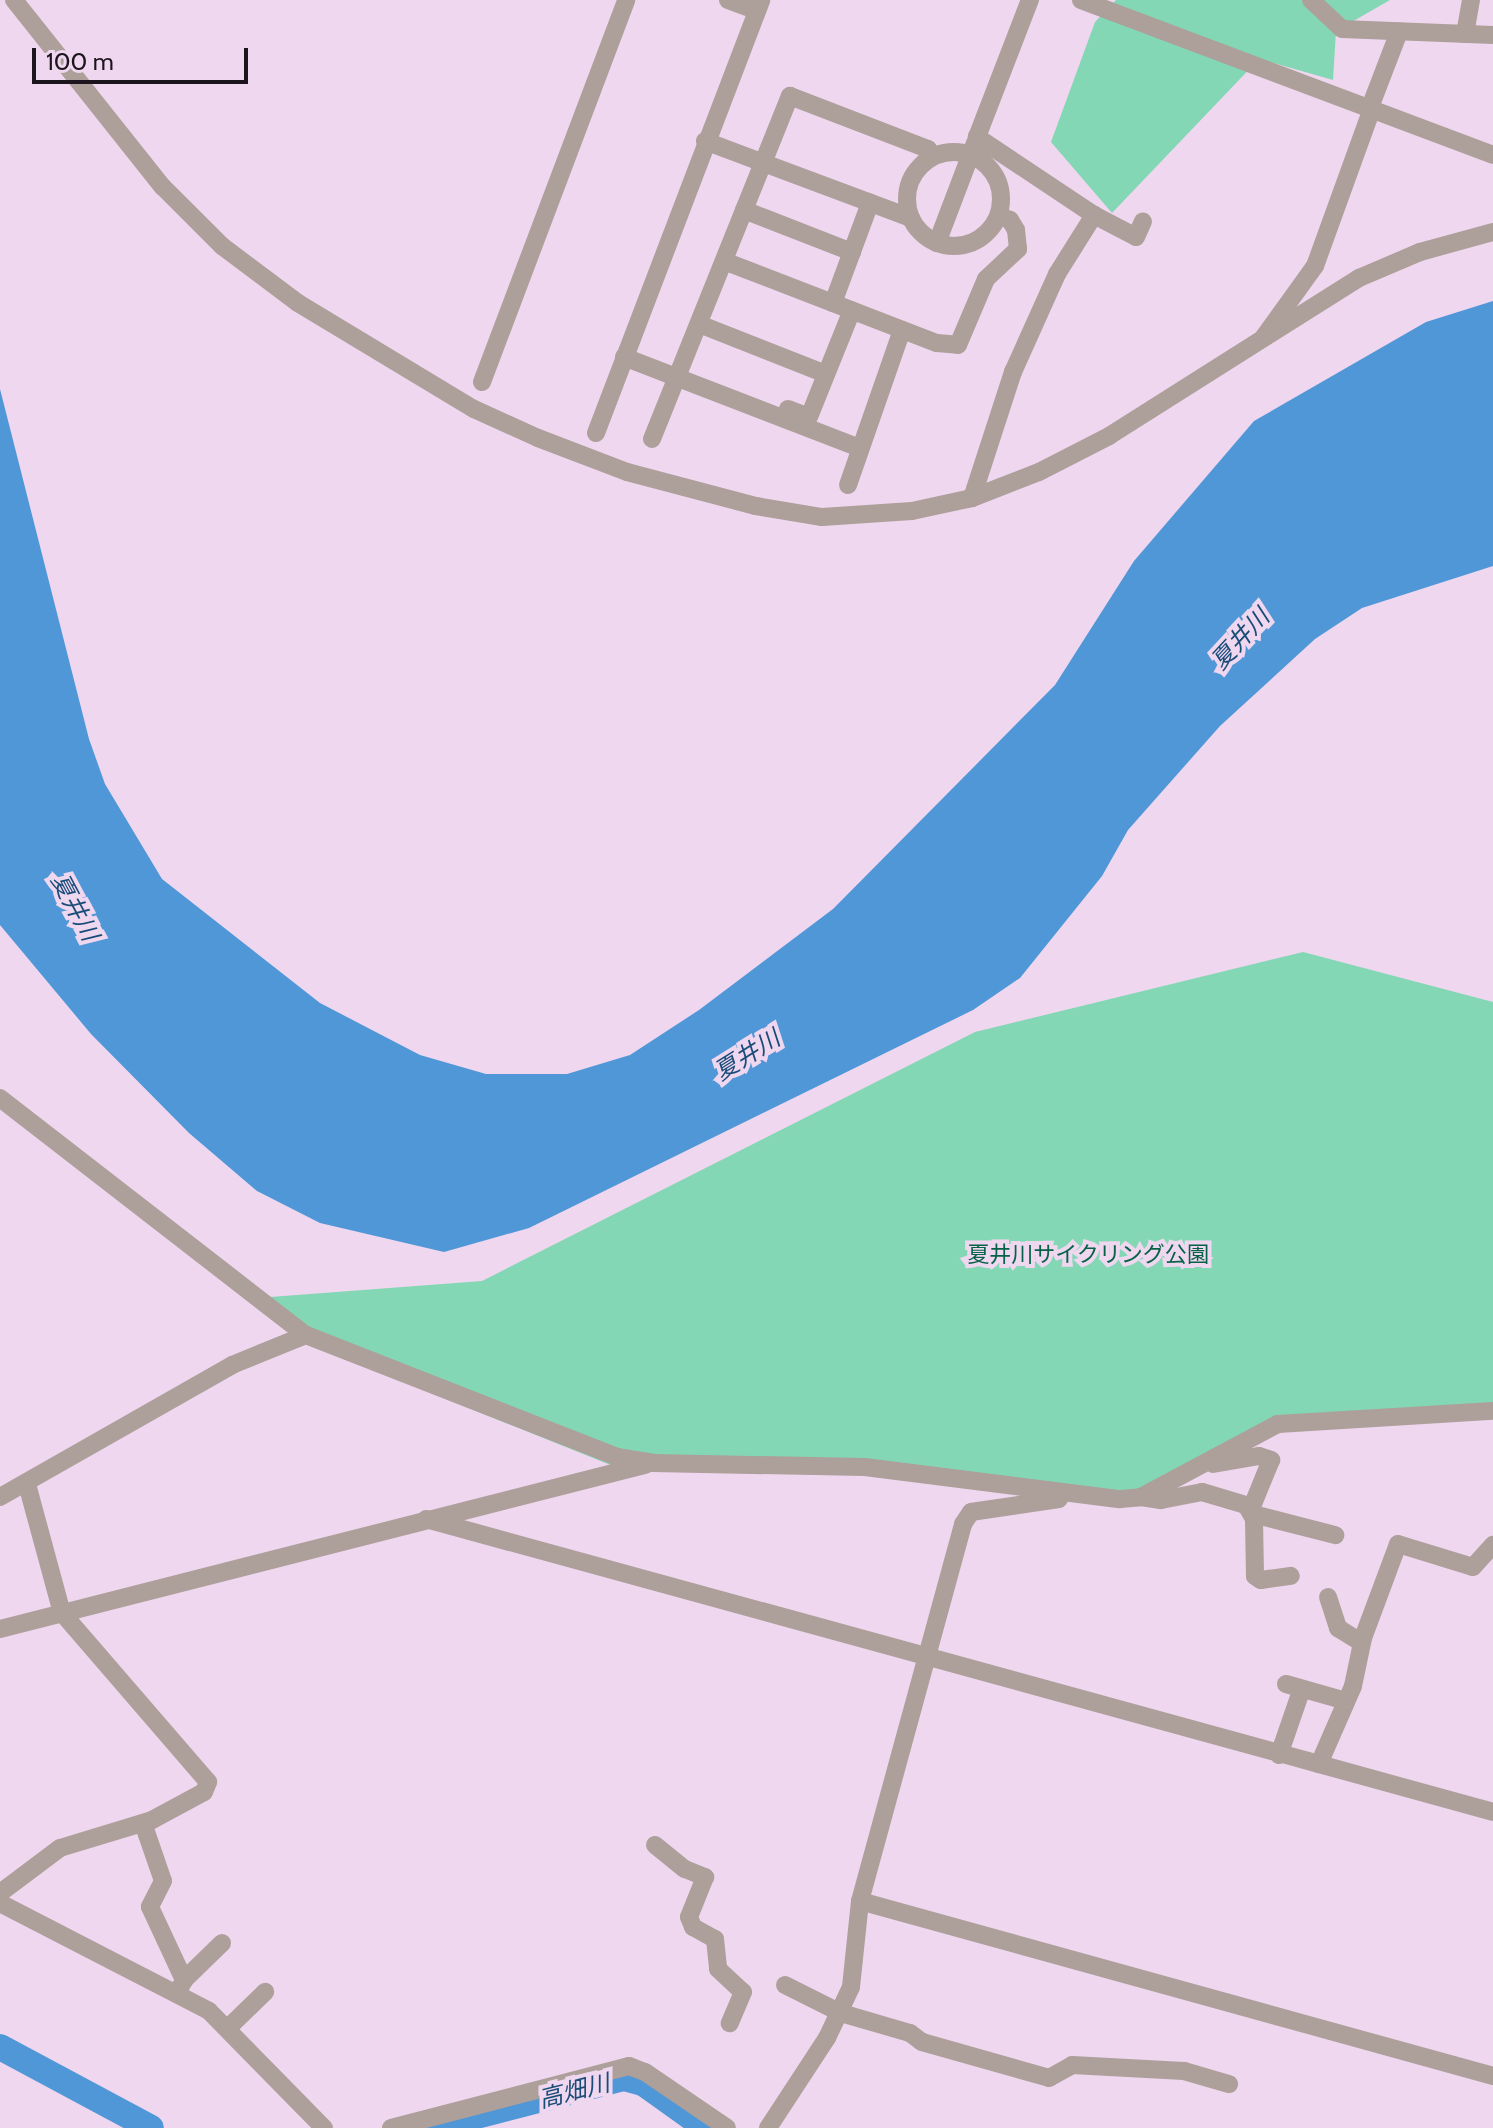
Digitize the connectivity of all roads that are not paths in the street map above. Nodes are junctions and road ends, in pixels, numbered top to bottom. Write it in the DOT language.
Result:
graph roads {
  1 [pos="14,0"];
  2 [pos="626,0"];
  3 [pos="728,0"];
  4 [pos="1030,0"];
  5 [pos="1081,0"];
  6 [pos="1311,0"];
  7 [pos="1471,0"];
  8 [pos="758,5"];
  9 [pos="1399,32"];
  10 [pos="1465,34"];
  11 [pos="1493,35"];
  12 [pos="1370,110"];
  13 [pos="705,141"];
  14 [pos="974,145"];
  15 [pos="1493,155"];
  16 [pos="932,157"];
  17 [pos="762,163"];
  18 [pos="870,203"];
  19 [pos="744,210"];
  20 [pos="1094,215"];
  21 [pos="999,216"];
  22 [pos="911,218"];
  23 [pos="1143,221"];
  24 [pos="1493,232"];
  25 [pos="937,243"];
  26 [pos="852,252"];
  27 [pos="724,261"];
  28 [pos="833,303"];
  29 [pos="852,310"];
  30 [pos="699,324"];
  31 [pos="902,330"];
  32 [pos="1262,341"];
  33 [pos="624,357"];
  34 [pos="680,373"];
  35 [pos="826,374"];
  36 [pos="482,382"];
  37 [pos="596,433"];
  38 [pos="652,439"];
  39 [pos="860,448"];
  40 [pos="848,485"];
  41 [pos="972,498"];
  42 [pos="0,1098"];
  43 [pos="306,1335"];
  44 [pos="1493,1411"];
  45 [pos="653,1463"];
  46 [pos="1210,1463"];
  47 [pos="27,1484"];
  48 [pos="1069,1496"];
  49 [pos="0,1497"];
  50 [pos="1141,1497"];
  51 [pos="1252,1511"];
  52 [pos="426,1519"];
  53 [pos="1335,1535"];
  54 [pos="1491,1552"];
  55 [pos="1291,1576"];
  56 [pos="1328,1597"];
  57 [pos="62,1613"];
  58 [pos="0,1629"];
  59 [pos="1362,1643"];
  60 [pos="925,1657"];
  61 [pos="1346,1701"];
  62 [pos="1279,1755"];
  63 [pos="1319,1764"];
  64 [pos="1493,1812"];
  65 [pos="143,1823"];
  66 [pos="655,1845"];
  67 [pos="0,1893"];
  68 [pos="860,1901"];
  69 [pos="0,1903"];
  70 [pos="222,1943"];
  71 [pos="785,1985"];
  72 [pos="181,1986"];
  73 [pos="265,1992"];
  74 [pos="841,2013"];
  75 [pos="730,2023"];
  76 [pos="228,2028"];
  77 [pos="1493,2076"];
  78 [pos="1229,2084"];
  79 [pos="324,2128"];
  80 [pos="391,2128"];
  81 [pos="727,2128"];
  82 [pos="768,2128"];
  1 -- 41 [label="street"];
  2 -- 36 [label="street"];
  3 -- 8 [label="street"];
  4 -- 14 [label="street"];
  5 -- 12 [label="street"];
  6 -- 9 [label="street"];
  7 -- 10 [label="street"];
  8 -- 13 [label="street"];
  9 -- 10 [label="street"];
  9 -- 12 [label="street"];
  10 -- 11 [label="street"];
  12 -- 15 [label="street"];
  12 -- 32 [label="street"];
  13 -- 17 [label="street"];
  13 -- 33 [label="street"];
  14 -- 16 [label="street"];
  14 -- 20 [label="street"];
  14 -- 21 [label="street"];
  14 -- 25 [label="street"];
  16 -- 17 [label="street"];
  16 -- 22 [label="street"];
  17 -- 18 [label="street"];
  17 -- 19 [label="street"];
  18 -- 22 [label="street"];
  18 -- 26 [label="street"];
  19 -- 26 [label="street"];
  19 -- 27 [label="street"];
  20 -- 23 [label="street"];
  20 -- 41 [label="street"];
  21 -- 25 [label="street"];
  21 -- 31 [label="street"];
  22 -- 25 [label="street"];
  24 -- 32 [label="street"];
  26 -- 28 [label="street"];
  27 -- 28 [label="street"];
  27 -- 30 [label="street"];
  28 -- 29 [label="street"];
  29 -- 31 [label="street"];
  29 -- 35 [label="street"];
  30 -- 34 [label="street"];
  30 -- 35 [label="street"];
  31 -- 39 [label="street"];
  32 -- 41 [label="street"];
  33 -- 34 [label="street"];
  33 -- 37 [label="street"];
  34 -- 35 [label="street"];
  34 -- 38 [label="street"];
  34 -- 39 [label="street"];
  39 -- 40 [label="street"];
  42 -- 43 [label="street"];
  43 -- 45 [label="street"];
  43 -- 47 [label="street"];
  44 -- 46 [label="street"];
  45 -- 48 [label="street"];
  45 -- 52 [label="street"];
  46 -- 50 [label="street"];
  46 -- 51 [label="street"];
  47 -- 49 [label="street"];
  47 -- 57 [label="street"];
  48 -- 50 [label="street"];
  48 -- 60 [label="street"];
  50 -- 51 [label="street"];
  51 -- 53 [label="street"];
  51 -- 55 [label="street"];
  52 -- 57 [label="street"];
  52 -- 60 [label="street"];
  54 -- 59 [label="street"];
  56 -- 59 [label="street"];
  57 -- 58 [label="street"];
  57 -- 65 [label="street"];
  59 -- 61 [label="street"];
  60 -- 62 [label="street"];
  60 -- 68 [label="street"];
  61 -- 62 [label="street"];
  61 -- 63 [label="street"];
  62 -- 63 [label="street"];
  63 -- 64 [label="street"];
  65 -- 67 [label="street"];
  65 -- 72 [label="street"];
  66 -- 75 [label="street"];
  68 -- 74 [label="street"];
  68 -- 77 [label="street"];
  69 -- 72 [label="street"];
  70 -- 72 [label="street"];
  71 -- 74 [label="street"];
  72 -- 76 [label="street"];
  73 -- 76 [label="street"];
  74 -- 78 [label="street"];
  74 -- 82 [label="street"];
  76 -- 79 [label="street"];
  80 -- 81 [label="street"];
}
